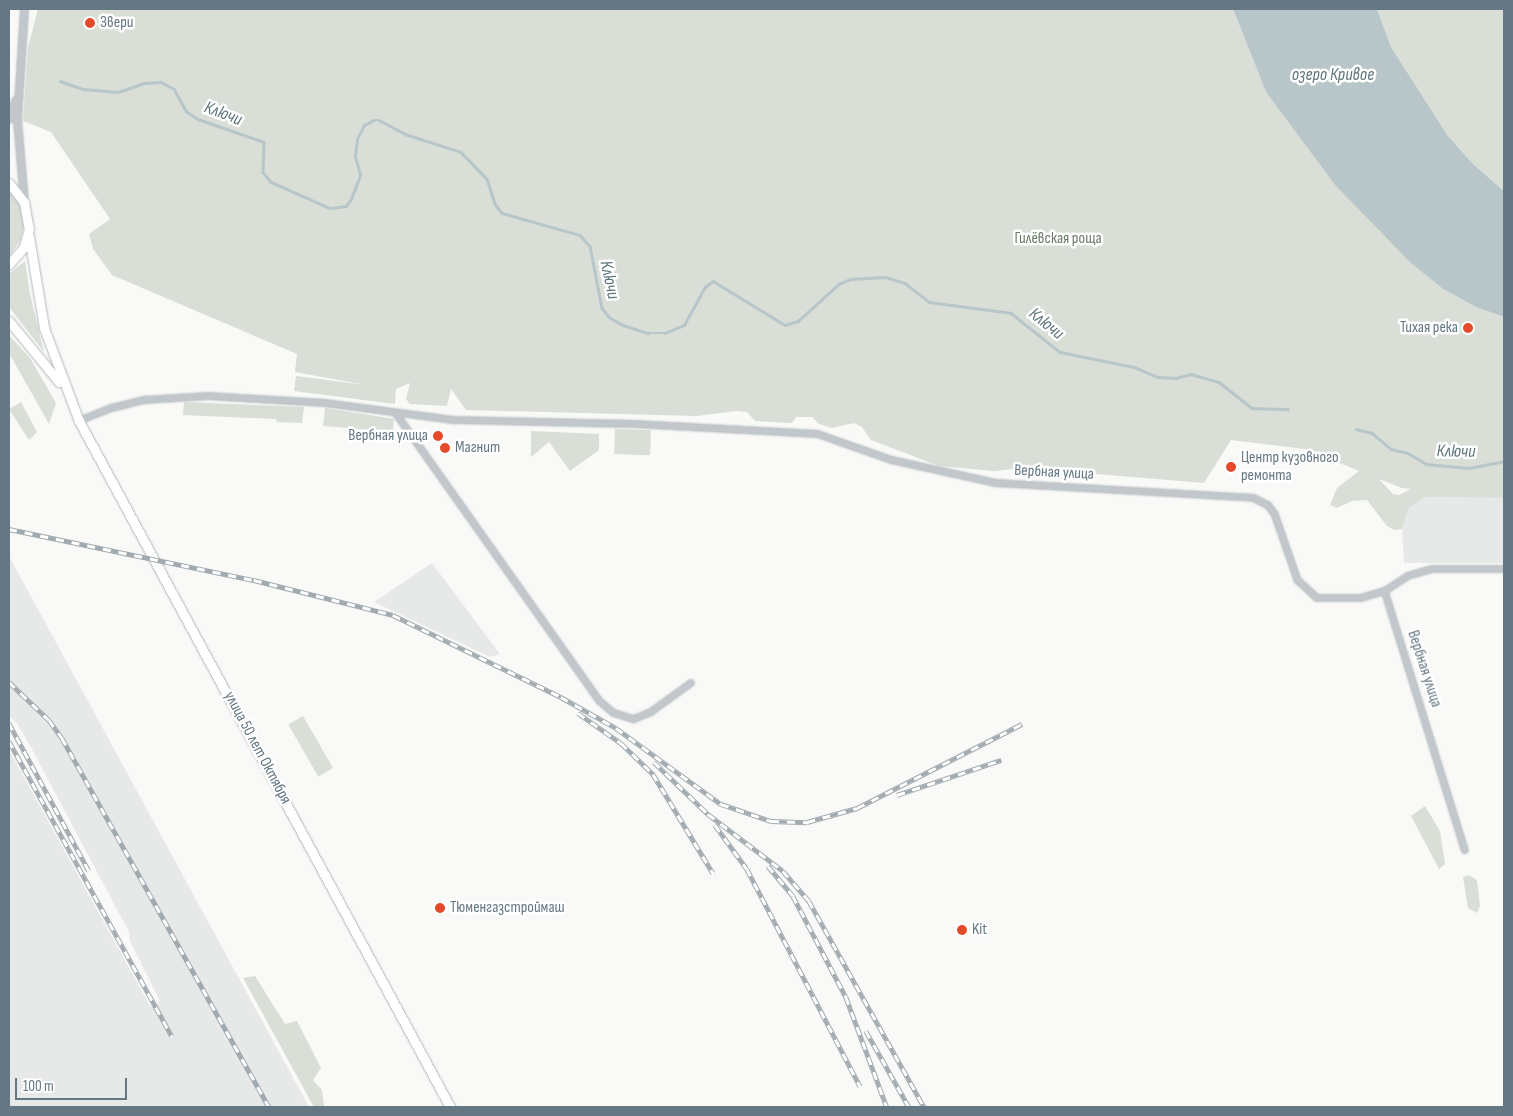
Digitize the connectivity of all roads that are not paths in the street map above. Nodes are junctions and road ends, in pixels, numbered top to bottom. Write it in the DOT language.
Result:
graph roads {
  1 [pos="24,9"];
  2 [pos="18,90"];
  3 [pos="9,119"];
  4 [pos="9,183"];
  5 [pos="24,202"];
  6 [pos="29,237"];
  7 [pos="9,264"];
  8 [pos="9,322"];
  9 [pos="64,388"];
  10 [pos="396,413"];
  11 [pos="79,421"];
  12 [pos="1504,569"];
  13 [pos="1385,591"];
  14 [pos="691,683"];
  15 [pos="1465,850"];
  16 [pos="450,1107"];
  1 -- 2 [label="street"];
  2 -- 3 [label="street"];
  2 -- 5 [label="street"];
  4 -- 5 [label="main road"];
  5 -- 6 [label="main road"];
  6 -- 7 [label="main road"];
  6 -- 9 [label="main road"];
  8 -- 9 [label="main road"];
  9 -- 11 [label="main road, улица 50 лет Октября"];
  10 -- 11 [label="street, Вербная улица"];
  10 -- 13 [label="street, Вербная улица"];
  10 -- 14 [label="street"];
  11 -- 16 [label="main road, улица 50 лет Октября"];
  12 -- 13 [label="street"];
  13 -- 15 [label="street, Вербная улица"];
}
